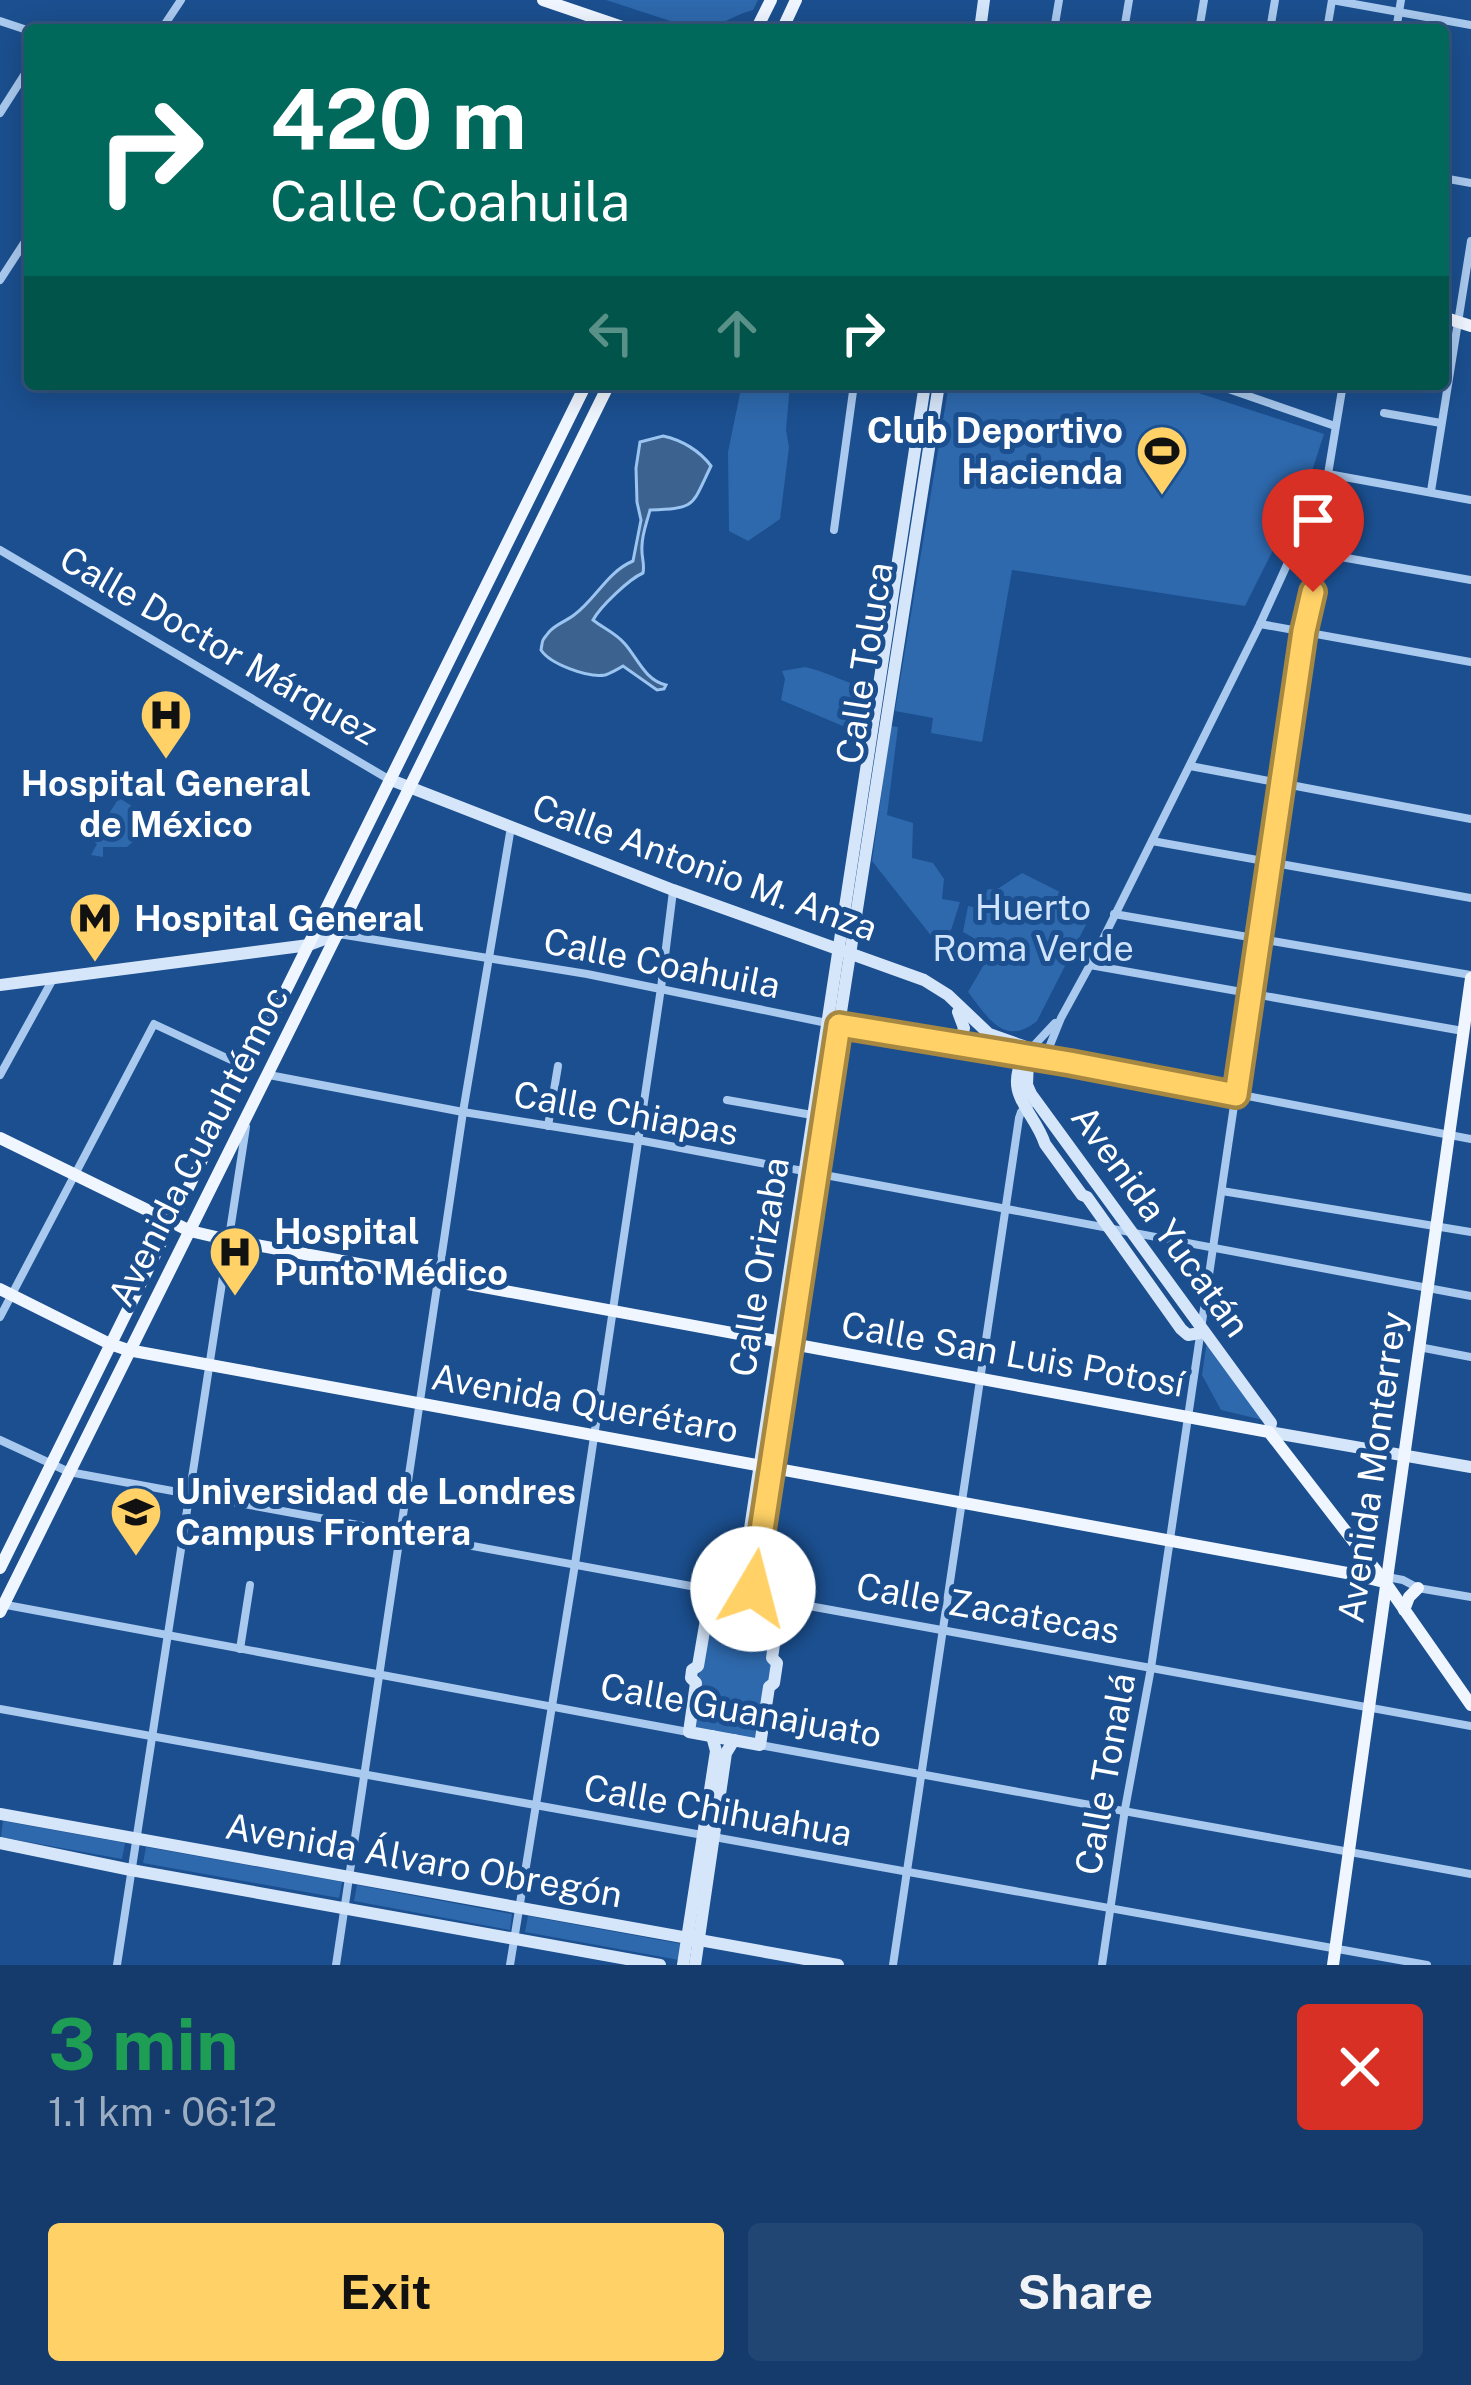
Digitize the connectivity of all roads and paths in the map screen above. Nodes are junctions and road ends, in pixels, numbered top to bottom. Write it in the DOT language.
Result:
graph roads {
  1 [pos="543,0"];
  2 [pos="1332,0"];
  3 [pos="1400,0"];
  4 [pos="1398,12"];
  5 [pos="614,24"];
  6 [pos="1397,24"];
  7 [pos="1471,25"];
  8 [pos="24,76"];
  9 [pos="0,113"];
  10 [pos="1471,241"];
  11 [pos="24,242"];
  12 [pos="0,280"];
  13 [pos="1457,322"];
  14 [pos="1449,372"];
  15 [pos="583,390"];
  16 [pos="606,390"];
  17 [pos="853,390"];
  18 [pos="924,390"];
  19 [pos="938,390"];
  20 [pos="1231,390"];
  21 [pos="1341,390"];
  22 [pos="1446,390"];
  23 [pos="1384,413"];
  24 [pos="1441,423"];
  25 [pos="1334,426"];
  26 [pos="1328,474"];
  27 [pos="1431,491"];
  28 [pos="1471,500"];
  29 [pos="834,530"];
  30 [pos="1296,545"];
  31 [pos="0,550"];
  32 [pos="1322,553"];
  33 [pos="1471,580"];
  34 [pos="1259,624"];
  35 [pos="1304,631"];
  36 [pos="891,644"];
  37 [pos="1471,662"];
  38 [pos="1190,766"];
  39 [pos="391,780"];
  40 [pos="1281,783"];
  41 [pos="410,788"];
  42 [pos="1471,819"];
  43 [pos="511,827"];
  44 [pos="1151,841"];
  45 [pos="1269,863"];
  46 [pos="673,890"];
  47 [pos="1471,898"];
  48 [pos="1114,914"];
  49 [pos="338,934"];
  50 [pos="1258,940"];
  51 [pos="309,945"];
  52 [pos="843,950"];
  53 [pos="489,958"];
  54 [pos="1090,965"];
  55 [pos="1471,976"];
  56 [pos="53,978"];
  57 [pos="0,985"];
  58 [pos="661,988"];
  59 [pos="1250,995"];
  60 [pos="954,1003"];
  61 [pos="1061,1018"];
  62 [pos="833,1024"];
  63 [pos="1463,1031"];
  64 [pos="959,1045"];
  65 [pos="1025,1055"];
  66 [pos="1050,1059"];
  67 [pos="558,1066"];
  68 [pos="246,1067"];
  69 [pos="0,1075"];
  70 [pos="267,1075"];
  71 [pos="1236,1095"];
  72 [pos="727,1100"];
  73 [pos="1029,1104"];
  74 [pos="464,1112"];
  75 [pos="812,1114"];
  76 [pos="247,1120"];
  77 [pos="548,1126"];
  78 [pos="1448,1134"];
  79 [pos="0,1138"];
  80 [pos="1471,1138"];
  81 [pos="638,1140"];
  82 [pos="809,1172"];
  83 [pos="75,1176"];
  84 [pos="1222,1191"];
  85 [pos="1006,1209"];
  86 [pos="170,1221"];
  87 [pos="1436,1225"];
  88 [pos="1112,1230"];
  89 [pos="190,1231"];
  90 [pos="1471,1232"];
  91 [pos="1133,1234"];
  92 [pos="229,1240"];
  93 [pos="1213,1249"];
  94 [pos="438,1279"];
  95 [pos="1427,1288"];
  96 [pos="6,1292"];
  97 [pos="1471,1296"];
  98 [pos="611,1311"];
  99 [pos="0,1317"];
  100 [pos="1200,1329"];
  101 [pos="784,1343"];
  102 [pos="110,1344"];
  103 [pos="1418,1347"];
  104 [pos="128,1350"];
  105 [pos="1471,1357"];
  106 [pos="208,1365"];
  107 [pos="980,1379"];
  108 [pos="420,1404"];
  109 [pos="1187,1417"];
  110 [pos="1269,1432"];
  111 [pos="592,1436"];
  112 [pos="0,1440"];
  113 [pos="1403,1455"];
  114 [pos="50,1465"];
  115 [pos="765,1466"];
  116 [pos="1471,1467"];
  117 [pos="69,1472"];
  118 [pos="189,1494"];
  119 [pos="962,1503"];
  120 [pos="400,1532"];
  121 [pos="1168,1541"];
  122 [pos="1390,1544"];
  123 [pos="1364,1554"];
  124 [pos="574,1564"];
  125 [pos="0,1568"];
  126 [pos="1385,1580"];
  127 [pos="250,1586"];
  128 [pos="1418,1588"];
  129 [pos="726,1592"];
  130 [pos="756,1597"];
  131 [pos="1471,1597"];
  132 [pos="773,1600"];
  133 [pos="1,1607"];
  134 [pos="1404,1610"];
  135 [pos="943,1630"];
  136 [pos="167,1637"];
  137 [pos="240,1648"];
  138 [pos="1151,1668"];
  139 [pos="381,1675"];
  140 [pos="1471,1705"];
  141 [pos="551,1706"];
  142 [pos="1371,1708"];
  143 [pos="0,1709"];
  144 [pos="1471,1726"];
  145 [pos="689,1732"];
  146 [pos="152,1736"];
  147 [pos="712,1736"];
  148 [pos="734,1740"];
  149 [pos="760,1744"];
  150 [pos="921,1773"];
  151 [pos="364,1774"];
  152 [pos="537,1805"];
  153 [pos="1125,1809"];
  154 [pos="0,1814"];
  155 [pos="708,1836"];
  156 [pos="136,1837"];
  157 [pos="0,1843"];
  158 [pos="1350,1850"];
  159 [pos="131,1870"];
  160 [pos="907,1871"];
  161 [pos="1471,1874"];
  162 [pos="349,1877"];
  163 [pos="519,1908"];
  164 [pos="344,1909"];
  165 [pos="1110,1909"];
  166 [pos="514,1938"];
  167 [pos="692,1939"];
  168 [pos="1336,1949"];
  169 [pos="117,1965"];
  170 [pos="336,1965"];
  171 [pos="510,1965"];
  172 [pos="660,1965"];
  173 [pos="683,1965"];
  174 [pos="694,1965"];
  175 [pos="838,1965"];
  176 [pos="893,1965"];
  177 [pos="1102,1965"];
  178 [pos="1334,1965"];
  179 [pos="1427,1965"];
  1 -- 5 [label="main road"];
  2 -- 4 [label="street"];
  3 -- 4 [label="street"];
  4 -- 6 [label="street"];
  4 -- 7 [label="street"];
  8 -- 9 [label="street"];
  10 -- 13 [label="street"];
  11 -- 12 [label="street"];
  13 -- 14 [label="street"];
  15 -- 39 [label="main road, Avenida Cuauhtémoc"];
  16 -- 41 [label="main road, Avenida Cuauhtémoc"];
  17 -- 29 [label="street"];
  18 -- 36 [label="street, Calle Toluca"];
  19 -- 36 [label="street, Calle Toluca"];
  20 -- 25 [label="street"];
  21 -- 25 [label="street, Calle Tonalá"];
  22 -- 24 [label="street"];
  23 -- 24 [label="street"];
  24 -- 27 [label="street"];
  25 -- 26 [label="street, Calle Tonalá"];
  26 -- 27 [label="street"];
  26 -- 30 [label="street"];
  26 -- 32 [label="street, Calle Tonalá"];
  27 -- 28 [label="street"];
  30 -- 32 [label="street"];
  30 -- 34 [label="street"];
  31 -- 39 [label="street, Calle Doctor Márquez"];
  32 -- 33 [label="street"];
  32 -- 35 [label="street, Calle Tonalá"];
  34 -- 35 [label="street"];
  34 -- 38 [label="street"];
  35 -- 37 [label="street"];
  35 -- 40 [label="street, Calle Tonalá"];
  36 -- 52 [label="street, Calle Toluca"];
  38 -- 40 [label="street"];
  38 -- 44 [label="street"];
  39 -- 41 [label="street, Calle Doctor Márquez"];
  39 -- 51 [label="main road, Avenida Cuauhtémoc"];
  40 -- 42 [label="street"];
  40 -- 45 [label="street, Calle Tonalá"];
  41 -- 43 [label="street, Calle Antonio M. Anza"];
  41 -- 49 [label="main road, Avenida Cuauhtémoc"];
  43 -- 46 [label="street, Calle Antonio M. Anza"];
  43 -- 53 [label="street"];
  44 -- 45 [label="street"];
  44 -- 48 [label="street"];
  45 -- 47 [label="street"];
  45 -- 50 [label="street, Calle Tonalá"];
  46 -- 52 [label="street, Calle Antonio M. Anza"];
  46 -- 58 [label="street"];
  48 -- 50 [label="street"];
  48 -- 54 [label="street"];
  49 -- 51 [label="street"];
  49 -- 53 [label="street, Calle Coahuila"];
  49 -- 70 [label="main road, Avenida Cuauhtémoc"];
  50 -- 55 [label="street"];
  50 -- 59 [label="street, Calle Tonalá"];
  51 -- 56 [label="street"];
  51 -- 68 [label="main road, Avenida Cuauhtémoc"];
  52 -- 60 [label="street, Calle Antonio M. Anza"];
  52 -- 62 [label="street, Calle Orizaba"];
  53 -- 58 [label="street, Calle Coahuila"];
  53 -- 74 [label="street"];
  54 -- 59 [label="street"];
  54 -- 61 [label="street"];
  55 -- 63 [label="main road, Avenida Monterrey"];
  56 -- 57 [label="street"];
  56 -- 69 [label="street"];
  58 -- 62 [label="street, Calle Coahuila"];
  58 -- 81 [label="street"];
  59 -- 63 [label="street"];
  59 -- 71 [label="street, Calle Tonalá"];
  60 -- 64 [label="street"];
  60 -- 65 [label="street, Calle Antonio M. Anza"];
  61 -- 65 [label="street"];
  61 -- 66 [label="street"];
  62 -- 64 [label="street, Calle Coahuila"];
  62 -- 75 [label="street, Calle Orizaba"];
  62 -- 82 [label="street, Calle Orizaba"];
  63 -- 78 [label="main road, Avenida Monterrey"];
  64 -- 65 [label="street, Calle Coahuila"];
  65 -- 66 [label="street, Calle Coahuila"];
  65 -- 73 [label="street, Avenida Yucatán"];
  66 -- 71 [label="street, Calle Coahuila"];
  67 -- 77 [label="street"];
  68 -- 83 [label="street"];
  68 -- 86 [label="main road, Avenida Cuauhtémoc"];
  70 -- 74 [label="street, Calle Chiapas"];
  70 -- 76 [label="main road, Avenida Cuauhtémoc"];
  71 -- 78 [label="street, Calle Coahuila"];
  71 -- 84 [label="street, Calle Tonalá"];
  72 -- 75 [label="street"];
  73 -- 85 [label="street"];
  73 -- 88 [label="street, Avenida Yucatán"];
  73 -- 91 [label="street, Avenida Yucatán"];
  74 -- 77 [label="street, Calle Chiapas"];
  74 -- 94 [label="street"];
  75 -- 82 [label="street, Calle Orizaba"];
  76 -- 89 [label="main road, Avenida Cuauhtémoc"];
  76 -- 92 [label="street"];
  77 -- 81 [label="street, Calle Chiapas"];
  78 -- 80 [label="street, Calle Coahuila"];
  78 -- 87 [label="main road, Avenida Monterrey"];
  79 -- 83 [label="main road, Calle San Luis Potosí"];
  81 -- 82 [label="street, Calle Chiapas"];
  81 -- 98 [label="street"];
  82 -- 85 [label="street, Calle Chiapas"];
  82 -- 101 [label="street, Calle Orizaba"];
  83 -- 86 [label="main road, Calle San Luis Potosí"];
  83 -- 96 [label="street"];
  84 -- 87 [label="street"];
  84 -- 93 [label="street, Calle Tonalá"];
  85 -- 88 [label="street, Calle Chiapas"];
  85 -- 107 [label="street"];
  86 -- 89 [label="main road, Calle San Luis Potosí"];
  86 -- 102 [label="main road, Avenida Cuauhtémoc"];
  87 -- 90 [label="street"];
  87 -- 95 [label="main road, Avenida Monterrey"];
  88 -- 91 [label="street, Calle Chiapas"];
  88 -- 100 [label="street, Avenida Yucatán"];
  89 -- 92 [label="main road, Calle San Luis Potosí"];
  89 -- 104 [label="main road, Avenida Cuauhtémoc"];
  91 -- 93 [label="street, Calle Chiapas"];
  91 -- 100 [label="street, Avenida Yucatán"];
  92 -- 94 [label="main road, Calle San Luis Potosí"];
  92 -- 106 [label="street"];
  93 -- 95 [label="street, Calle Chiapas"];
  93 -- 100 [label="street, Calle Tonalá"];
  94 -- 98 [label="main road, Calle San Luis Potosí"];
  94 -- 108 [label="street"];
  95 -- 97 [label="street, Calle Chiapas"];
  95 -- 103 [label="main road, Avenida Monterrey"];
  96 -- 99 [label="street"];
  96 -- 102 [label="main road, Avenida Querétaro"];
  98 -- 101 [label="main road, Calle San Luis Potosí"];
  98 -- 111 [label="street"];
  100 -- 109 [label="street, Calle Tonalá"];
  100 -- 110 [label="street, Avenida Yucatán"];
  101 -- 107 [label="main road, Calle San Luis Potosí"];
  101 -- 115 [label="street, Calle Orizaba"];
  102 -- 104 [label="main road, Avenida Querétaro"];
  102 -- 114 [label="main road, Avenida Cuauhtémoc"];
  103 -- 105 [label="street"];
  103 -- 113 [label="main road, Avenida Monterrey"];
  104 -- 106 [label="main road, Avenida Querétaro"];
  104 -- 117 [label="main road, Avenida Cuauhtémoc"];
  106 -- 108 [label="main road, Avenida Querétaro"];
  106 -- 118 [label="street"];
  107 -- 109 [label="main road, Calle San Luis Potosí"];
  107 -- 119 [label="street"];
  108 -- 111 [label="main road, Avenida Querétaro"];
  108 -- 120 [label="street"];
  109 -- 110 [label="main road, Calle San Luis Potosí"];
  109 -- 121 [label="street, Calle Tonalá"];
  110 -- 113 [label="street, Calle San Luis Potosí"];
  110 -- 123 [label="main road, Avenida Yucatán"];
  111 -- 115 [label="main road, Avenida Querétaro"];
  111 -- 124 [label="street"];
  112 -- 114 [label="street, Calle Zacatecas"];
  113 -- 116 [label="street, Calle San Luis Potosí"];
  113 -- 122 [label="main road, Avenida Monterrey"];
  114 -- 117 [label="street, Calle Zacatecas"];
  114 -- 125 [label="main road, Avenida Cuauhtémoc"];
  115 -- 119 [label="main road, Avenida Querétaro"];
  115 -- 129 [label="street, Calle Orizaba"];
  115 -- 130 [label="street, Calle Orizaba"];
  117 -- 118 [label="street, Calle Zacatecas"];
  117 -- 133 [label="main road, Avenida Cuauhtémoc"];
  118 -- 120 [label="street, Calle Zacatecas"];
  118 -- 136 [label="street"];
  119 -- 121 [label="main road, Avenida Querétaro"];
  119 -- 135 [label="street"];
  120 -- 124 [label="street, Calle Zacatecas"];
  120 -- 139 [label="street"];
  121 -- 126 [label="main road, Avenida Querétaro"];
  121 -- 138 [label="street, Calle Tonalá"];
  122 -- 123 [label="main road"];
  122 -- 126 [label="main road, Avenida Monterrey"];
  123 -- 126 [label="main road, Avenida Yucatán"];
  124 -- 129 [label="street, Calle Zacatecas"];
  124 -- 141 [label="street"];
  126 -- 128 [label="street, Avenida Querétaro"];
  126 -- 134 [label="main road, Avenida Yucatán"];
  126 -- 142 [label="main road, Avenida Monterrey"];
  127 -- 137 [label="street"];
  128 -- 131 [label="street, Avenida Querétaro"];
  128 -- 134 [label="main road"];
  129 -- 130 [label="street, Calle Zacatecas"];
  129 -- 145 [label="street, Calle Orizaba"];
  130 -- 132 [label="street, Calle Zacatecas"];
  132 -- 135 [label="street, Calle Zacatecas"];
  132 -- 149 [label="street"];
  133 -- 136 [label="street, Calle Guanajuato"];
  134 -- 140 [label="main road"];
  135 -- 138 [label="street, Calle Zacatecas"];
  135 -- 150 [label="street"];
  136 -- 137 [label="street, Calle Guanajuato"];
  136 -- 146 [label="street"];
  137 -- 139 [label="street, Calle Guanajuato"];
  138 -- 142 [label="street, Calle Zacatecas"];
  138 -- 153 [label="street, Calle Tonalá"];
  139 -- 141 [label="street, Calle Guanajuato"];
  139 -- 151 [label="street"];
  141 -- 145 [label="street, Calle Guanajuato"];
  141 -- 152 [label="street"];
  142 -- 144 [label="street, Calle Zacatecas"];
  142 -- 158 [label="main road, Avenida Monterrey"];
  143 -- 146 [label="street, Calle Chihuahua"];
  145 -- 147 [label="street, Calle Guanajuato"];
  146 -- 151 [label="street, Calle Chihuahua"];
  146 -- 156 [label="street"];
  147 -- 148 [label="street, Calle Guanajuato"];
  147 -- 155 [label="street"];
  148 -- 149 [label="street, Calle Guanajuato"];
  148 -- 155 [label="street"];
  149 -- 150 [label="street, Calle Guanajuato"];
  150 -- 153 [label="street, Calle Guanajuato"];
  150 -- 160 [label="street"];
  151 -- 152 [label="street, Calle Chihuahua"];
  151 -- 162 [label="street"];
  152 -- 155 [label="street, Calle Chihuahua"];
  152 -- 163 [label="street"];
  153 -- 158 [label="street, Calle Guanajuato"];
  153 -- 165 [label="street, Calle Tonalá"];
  154 -- 156 [label="street, Avenida Álvaro Obregón"];
  155 -- 160 [label="street, Calle Chihuahua"];
  155 -- 167 [label="street"];
  156 -- 159 [label="street"];
  156 -- 162 [label="street, Avenida Álvaro Obregón"];
  157 -- 159 [label="street, Avenida Álvaro Obregón"];
  158 -- 161 [label="street, Calle Guanajuato"];
  158 -- 168 [label="main road, Avenida Monterrey"];
  159 -- 164 [label="street, Avenida Álvaro Obregón"];
  159 -- 169 [label="street"];
  160 -- 165 [label="street, Calle Chihuahua"];
  160 -- 176 [label="street"];
  162 -- 163 [label="street, Avenida Álvaro Obregón"];
  162 -- 164 [label="street"];
  163 -- 166 [label="street"];
  163 -- 167 [label="street, Avenida Álvaro Obregón"];
  164 -- 166 [label="street, Avenida Álvaro Obregón"];
  164 -- 170 [label="street"];
  165 -- 168 [label="street, Calle Chihuahua"];
  165 -- 177 [label="street, Calle Tonalá"];
  166 -- 171 [label="street"];
  166 -- 172 [label="street, Avenida Álvaro Obregón"];
  167 -- 173 [label="street"];
  167 -- 174 [label="street"];
  167 -- 175 [label="street, Avenida Álvaro Obregón"];
  168 -- 178 [label="main road, Avenida Monterrey"];
  168 -- 179 [label="street, Calle Chihuahua"];
}
